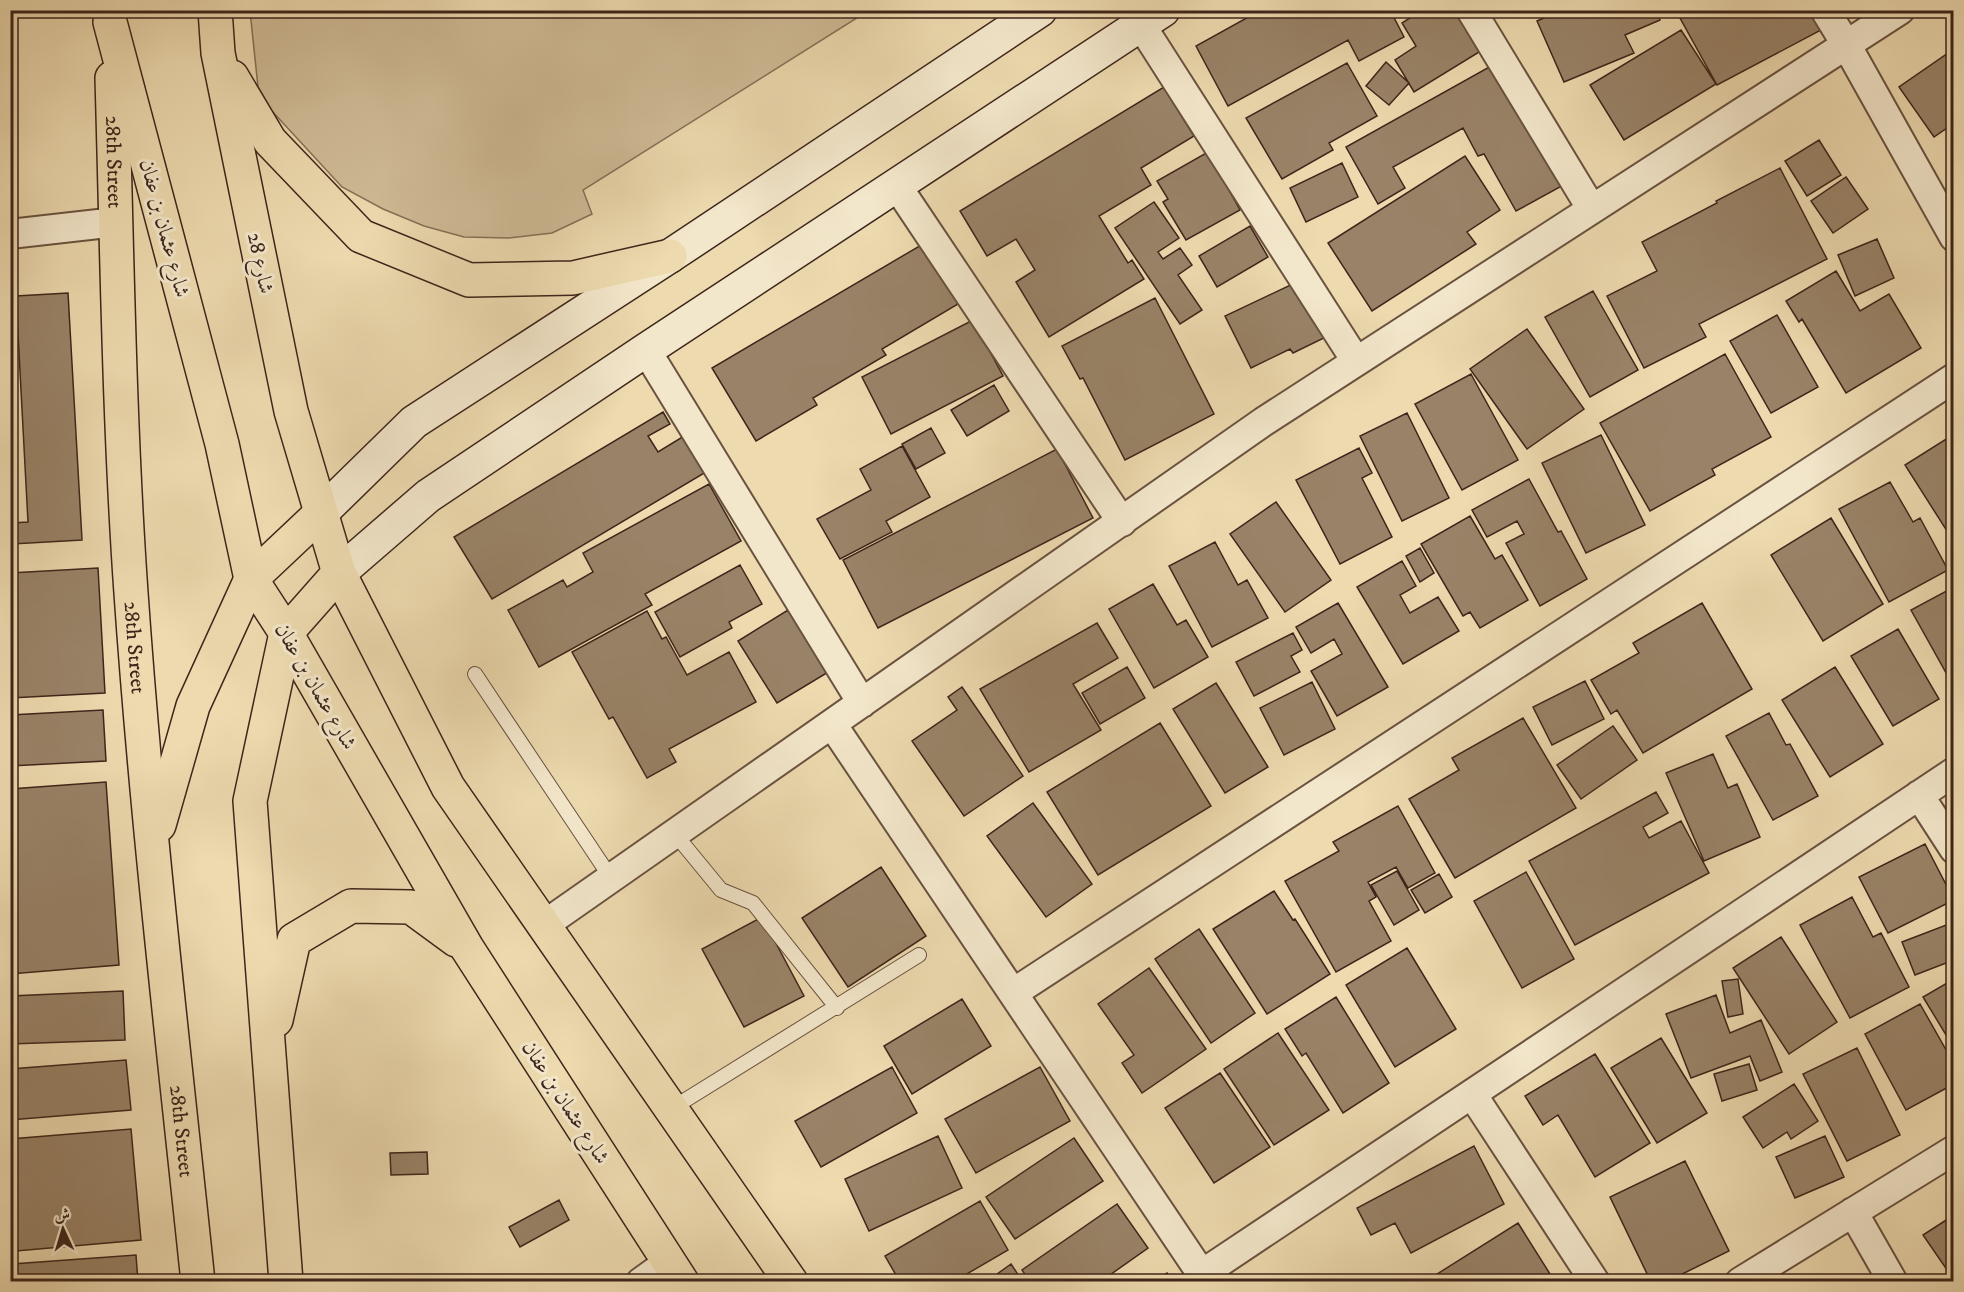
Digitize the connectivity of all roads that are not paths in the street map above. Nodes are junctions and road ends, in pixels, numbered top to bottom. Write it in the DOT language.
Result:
graph roads {
  1 [pos="214,10"];
  2 [pos="1040,10"];
  3 [pos="1471,10"];
  4 [pos="1825,10"];
  5 [pos="1900,10"];
  6 [pos="110,16"];
  7 [pos="1152,18"];
  8 [pos="1847,46"];
  9 [pos="218,53"];
  10 [pos="897,186"];
  11 [pos="1591,208"];
  12 [pos="116,222"];
  13 [pos="10,234"];
  14 [pos="1953,237"];
  15 [pos="670,256"];
  16 [pos="646,350"];
  17 [pos="1356,361"];
  18 [pos="1953,378"];
  19 [pos="320,514"];
  20 [pos="1122,522"];
  21 [pos="339,573"];
  22 [pos="251,579"];
  23 [pos="286,633"];
  24 [pos="475,674"];
  25 [pos="862,702"];
  26 [pos="832,724"];
  27 [pos="1953,772"];
  28 [pos="1919,795"];
  29 [pos="675,834"];
  30 [pos="153,846"];
  31 [pos="1953,849"];
  32 [pos="611,878"];
  33 [pos="544,925"];
  34 [pos="467,948"];
  35 [pos="919,955"];
  36 [pos="1013,993"];
  37 [pos="837,1008"];
  38 [pos="269,1051"];
  39 [pos="1472,1094"];
  40 [pos="672,1109"];
  41 [pos="1953,1149"];
  42 [pos="1852,1212"];
  43 [pos="675,1272"];
  44 [pos="1204,1278"];
  45 [pos="198,1281"];
  46 [pos="286,1281"];
  47 [pos="641,1281"];
  48 [pos="791,1281"];
  49 [pos="1595,1281"];
  50 [pos="1740,1281"];
  51 [pos="1893,1281"];
  1 -- 9 [label="main road, شارع 28"];
  2 -- 15 [label="street"];
  3 -- 11 [label="street"];
  4 -- 8 [label="street"];
  5 -- 8 [label="street"];
  6 -- 12 [label="main road, 28th Street"];
  6 -- 22 [label="main road, شارع عثمان بن عفان"];
  7 -- 10 [label="street"];
  7 -- 17 [label="street"];
  8 -- 11 [label="street"];
  8 -- 14 [label="street"];
  9 -- 15 [label="main road"];
  9 -- 19 [label="main road, شارع 28"];
  10 -- 16 [label="street"];
  10 -- 20 [label="street"];
  11 -- 17 [label="street"];
  12 -- 13 [label="street"];
  12 -- 30 [label="main road, 28th Street"];
  15 -- 19 [label="street"];
  16 -- 21 [label="street"];
  16 -- 25 [label="street"];
  17 -- 20 [label="street"];
  18 -- 36 [label="street"];
  19 -- 21 [label="main road"];
  19 -- 22 [label="main road"];
  20 -- 25 [label="street"];
  21 -- 23 [label="main road"];
  21 -- 33 [label="main road"];
  22 -- 23 [label="main road, شارع عثمان بن عفان"];
  22 -- 30 [label="main road"];
  23 -- 34 [label="main road, شارع عثمان بن عفان"];
  23 -- 38 [label="main road"];
  24 -- 32 [label="lane"];
  25 -- 26 [label="street"];
  26 -- 29 [label="street"];
  26 -- 36 [label="street"];
  27 -- 28 [label="street"];
  28 -- 31 [label="street"];
  28 -- 39 [label="street"];
  29 -- 32 [label="street"];
  29 -- 37 [label="lane"];
  30 -- 45 [label="main road, 28th Street"];
  32 -- 33 [label="street"];
  33 -- 40 [label="main road"];
  34 -- 38 [label="main road"];
  34 -- 43 [label="main road, شارع عثمان بن عفان"];
  35 -- 37 [label="lane"];
  36 -- 44 [label="street"];
  37 -- 40 [label="lane"];
  38 -- 46 [label="main road"];
  39 -- 44 [label="street"];
  39 -- 49 [label="street"];
  40 -- 48 [label="main road"];
  41 -- 42 [label="street"];
  42 -- 50 [label="street"];
  42 -- 51 [label="street"];
  43 -- 47 [label="street"];
}
